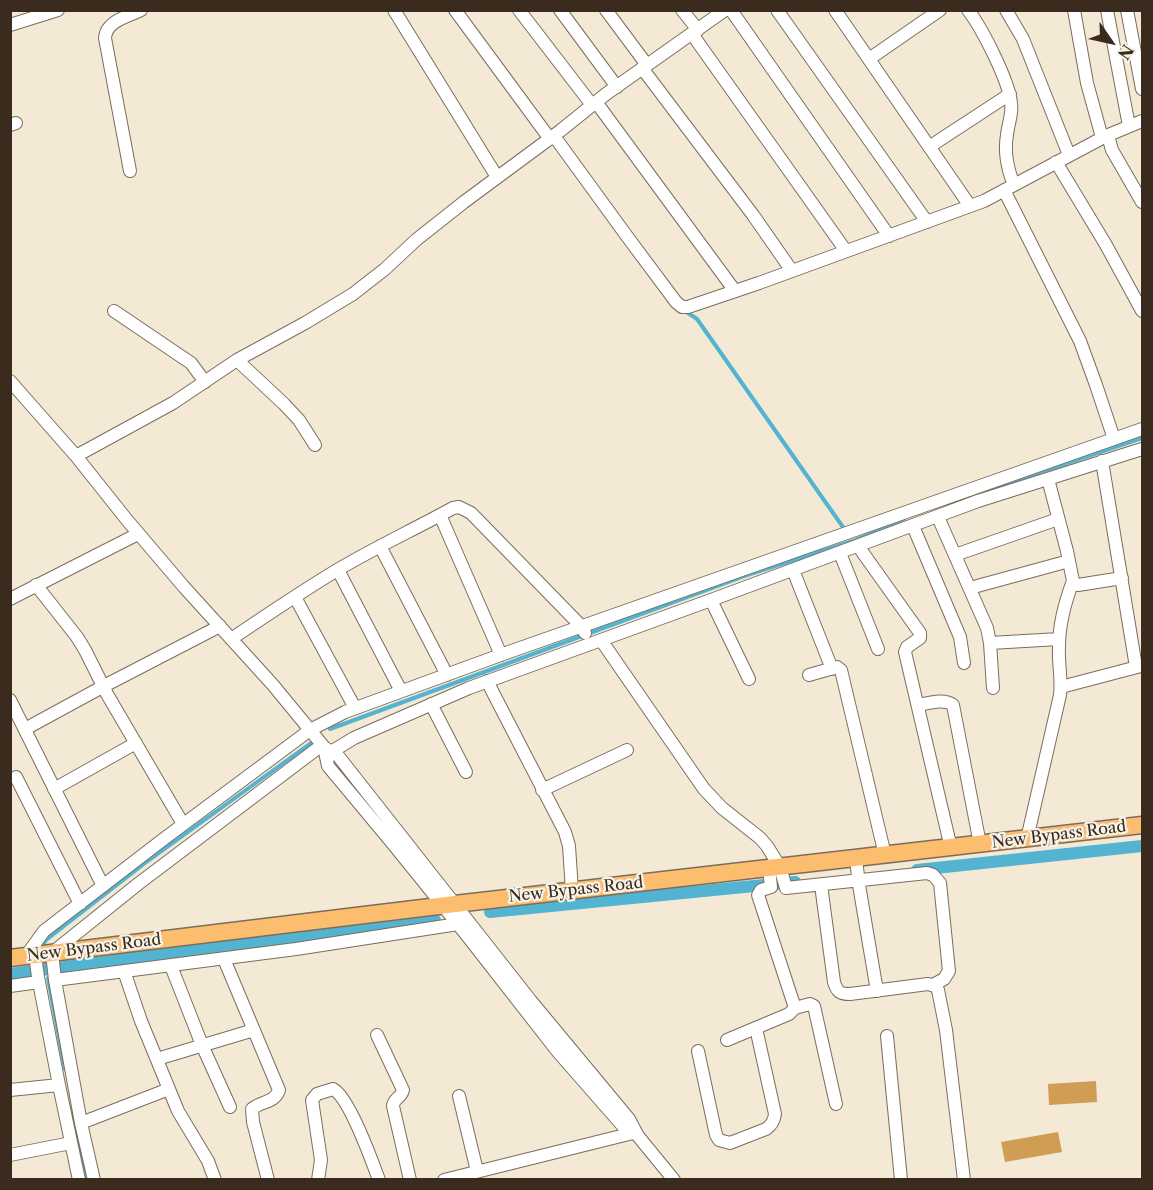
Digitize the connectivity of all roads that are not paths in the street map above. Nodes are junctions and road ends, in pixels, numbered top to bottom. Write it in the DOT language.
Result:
graph roads {
  1 [pos="58,10"];
  2 [pos="141,10"];
  3 [pos="394,10"];
  4 [pos="455,10"];
  5 [pos="519,10"];
  6 [pos="560,10"];
  7 [pos="606,10"];
  8 [pos="682,10"];
  9 [pos="725,10"];
  10 [pos="732,10"];
  11 [pos="777,10"];
  12 [pos="835,10"];
  13 [pos="940,10"];
  14 [pos="968,10"];
  15 [pos="1006,10"];
  16 [pos="1074,10"];
  17 [pos="1107,10"];
  18 [pos="1127,10"];
  19 [pos="30,15"];
  20 [pos="10,25"];
  21 [pos="695,32"];
  22 [pos="869,59"];
  23 [pos="645,67"];
  24 [pos="617,87"];
  25 [pos="1143,89"];
  26 [pos="1010,94"];
  27 [pos="594,104"];
  28 [pos="1143,121"];
  29 [pos="1129,126"];
  30 [pos="1107,136"];
  31 [pos="552,137"];
  32 [pos="929,147"];
  33 [pos="1069,155"];
  34 [pos="1056,162"];
  35 [pos="130,171"];
  36 [pos="497,177"];
  37 [pos="1009,187"];
  38 [pos="1143,202"];
  39 [pos="970,206"];
  40 [pos="927,222"];
  41 [pos="889,236"];
  42 [pos="846,251"];
  43 [pos="792,271"];
  44 [pos="735,291"];
  45 [pos="114,311"];
  46 [pos="1143,311"];
  47 [pos="237,360"];
  48 [pos="10,381"];
  49 [pos="206,382"];
  50 [pos="15,395"];
  51 [pos="1143,429"];
  52 [pos="1114,439"];
  53 [pos="315,445"];
  54 [pos="1143,449"];
  55 [pos="76,456"];
  56 [pos="1102,461"];
  57 [pos="1048,479"];
  58 [pos="440,515"];
  59 [pos="938,517"];
  60 [pos="1058,519"];
  61 [pos="913,526"];
  62 [pos="138,534"];
  63 [pos="380,546"];
  64 [pos="858,546"];
  65 [pos="840,552"];
  66 [pos="955,555"];
  67 [pos="1069,561"];
  68 [pos="338,570"];
  69 [pos="793,570"];
  70 [pos="1122,578"];
  71 [pos="1073,581"];
  72 [pos="36,585"];
  73 [pos="970,588"];
  74 [pos="295,597"];
  75 [pos="10,599"];
  76 [pos="711,600"];
  77 [pos="219,626"];
  78 [pos="589,636"];
  79 [pos="231,639"];
  80 [pos="1059,639"];
  81 [pos="990,643"];
  82 [pos="878,649"];
  83 [pos="501,655"];
  84 [pos="964,663"];
  85 [pos="1139,667"];
  86 [pos="832,669"];
  87 [pos="447,675"];
  88 [pos="809,675"];
  89 [pos="749,680"];
  90 [pos="487,681"];
  91 [pos="104,686"];
  92 [pos="1061,687"];
  93 [pos="993,688"];
  94 [pos="401,691"];
  95 [pos="10,700"];
  96 [pos="431,704"];
  97 [pos="918,705"];
  98 [pos="355,708"];
  99 [pos="25,729"];
  100 [pos="310,730"];
  101 [pos="136,743"];
  102 [pos="326,748"];
  103 [pos="627,750"];
  104 [pos="466,772"];
  105 [pos="16,777"];
  106 [pos="54,789"];
  107 [pos="542,790"];
  108 [pos="183,824"];
  109 [pos="1143,825"];
  110 [pos="1027,839"];
  111 [pos="980,844"];
  112 [pos="951,848"];
  113 [pos="885,855"];
  114 [pos="857,871"];
  115 [pos="776,877"];
  116 [pos="821,885"];
  117 [pos="103,886"];
  118 [pos="572,891"];
  119 [pos="80,904"];
  120 [pos="449,905"];
  121 [pos="458,924"];
  122 [pos="224,958"];
  123 [pos="31,966"];
  124 [pos="171,966"];
  125 [pos="54,968"];
  126 [pos="124,971"];
  127 [pos="933,985"];
  128 [pos="10,986"];
  129 [pos="877,991"];
  130 [pos="795,1008"];
  131 [pos="756,1028"];
  132 [pos="254,1030"];
  133 [pos="377,1035"];
  134 [pos="887,1036"];
  135 [pos="727,1040"];
  136 [pos="202,1045"];
  137 [pos="698,1051"];
  138 [pos="157,1059"];
  139 [pos="59,1085"];
  140 [pos="169,1089"];
  141 [pos="10,1090"];
  142 [pos="459,1096"];
  143 [pos="836,1104"];
  144 [pos="230,1107"];
  145 [pos="81,1123"];
  146 [pos="636,1135"];
  147 [pos="71,1143"];
  148 [pos="10,1155"];
  149 [pos="474,1175"];
  150 [pos="79,1179"];
  151 [pos="94,1179"];
  152 [pos="215,1179"];
  153 [pos="268,1179"];
  154 [pos="318,1179"];
  155 [pos="379,1179"];
  156 [pos="410,1179"];
  157 [pos="444,1179"];
  158 [pos="674,1179"];
  159 [pos="902,1179"];
  160 [pos="964,1179"];
  1 -- 19 [label="street"];
  2 -- 35 [label="street"];
  3 -- 36 [label="street"];
  4 -- 31 [label="street"];
  5 -- 27 [label="street"];
  6 -- 24 [label="street"];
  7 -- 23 [label="street"];
  8 -- 21 [label="street"];
  9 -- 21 [label="street"];
  10 -- 41 [label="street"];
  11 -- 40 [label="street"];
  12 -- 22 [label="street"];
  13 -- 22 [label="street"];
  14 -- 26 [label="street"];
  15 -- 33 [label="street"];
  16 -- 30 [label="street"];
  17 -- 29 [label="street"];
  18 -- 25 [label="street"];
  19 -- 20 [label="street"];
  21 -- 23 [label="street"];
  21 -- 42 [label="street"];
  22 -- 32 [label="street"];
  23 -- 24 [label="street"];
  23 -- 43 [label="street"];
  24 -- 27 [label="street"];
  26 -- 32 [label="street"];
  26 -- 37 [label="street"];
  27 -- 31 [label="street"];
  27 -- 44 [label="street"];
  28 -- 29 [label="street"];
  29 -- 30 [label="street"];
  30 -- 33 [label="street"];
  30 -- 38 [label="street"];
  31 -- 36 [label="street"];
  31 -- 44 [label="street"];
  32 -- 39 [label="street"];
  33 -- 34 [label="street"];
  34 -- 37 [label="street"];
  34 -- 46 [label="street"];
  36 -- 47 [label="street"];
  37 -- 39 [label="street"];
  37 -- 52 [label="street"];
  39 -- 40 [label="street"];
  40 -- 41 [label="street"];
  41 -- 42 [label="street"];
  42 -- 43 [label="street"];
  43 -- 44 [label="street"];
  45 -- 49 [label="street"];
  47 -- 49 [label="street"];
  47 -- 53 [label="street"];
  48 -- 50 [label="street"];
  49 -- 55 [label="street"];
  50 -- 55 [label="street"];
  51 -- 52 [label="street"];
  52 -- 78 [label="street"];
  54 -- 56 [label="street"];
  55 -- 62 [label="street"];
  56 -- 57 [label="street"];
  56 -- 70 [label="street"];
  57 -- 59 [label="street"];
  57 -- 60 [label="street"];
  58 -- 63 [label="street"];
  58 -- 78 [label="street"];
  58 -- 83 [label="street"];
  59 -- 61 [label="street"];
  59 -- 66 [label="street"];
  60 -- 66 [label="street"];
  60 -- 67 [label="street"];
  61 -- 64 [label="street"];
  61 -- 84 [label="street"];
  62 -- 72 [label="street"];
  62 -- 77 [label="street"];
  63 -- 68 [label="street"];
  63 -- 87 [label="street"];
  64 -- 65 [label="street"];
  64 -- 97 [label="street"];
  65 -- 69 [label="street"];
  65 -- 82 [label="street"];
  66 -- 73 [label="street"];
  67 -- 71 [label="street"];
  67 -- 73 [label="street"];
  68 -- 74 [label="street"];
  68 -- 94 [label="street"];
  69 -- 76 [label="street"];
  69 -- 86 [label="street"];
  70 -- 71 [label="street"];
  70 -- 85 [label="street"];
  71 -- 80 [label="street"];
  72 -- 75 [label="street"];
  72 -- 91 [label="street"];
  73 -- 81 [label="street"];
  74 -- 79 [label="street"];
  74 -- 98 [label="street"];
  76 -- 78 [label="street"];
  76 -- 89 [label="street"];
  77 -- 79 [label="street"];
  77 -- 91 [label="street"];
  78 -- 83 [label="street"];
  78 -- 90 [label="street"];
  78 -- 115 [label="street"];
  79 -- 100 [label="street"];
  80 -- 81 [label="street"];
  80 -- 92 [label="street"];
  81 -- 93 [label="street"];
  83 -- 87 [label="street"];
  85 -- 92 [label="street"];
  86 -- 88 [label="street"];
  86 -- 113 [label="street"];
  87 -- 94 [label="street"];
  90 -- 96 [label="street"];
  90 -- 107 [label="street"];
  91 -- 99 [label="street"];
  91 -- 101 [label="street"];
  92 -- 110 [label="street"];
  94 -- 98 [label="street"];
  95 -- 99 [label="street"];
  96 -- 102 [label="street"];
  96 -- 104 [label="street"];
  97 -- 111 [label="street"];
  97 -- 112 [label="street"];
  98 -- 100 [label="street"];
  99 -- 106 [label="street"];
  100 -- 102 [label="street"];
  100 -- 108 [label="street"];
  101 -- 106 [label="street"];
  101 -- 108 [label="street"];
  102 -- 120 [label="street"];
  102 -- 125 [label="street"];
  103 -- 107 [label="street"];
  105 -- 119 [label="street"];
  106 -- 117 [label="street"];
  107 -- 118 [label="street"];
  108 -- 117 [label="street"];
  109 -- 110 [label="main road, New Bypass Road"];
  110 -- 111 [label="main road, New Bypass Road"];
  111 -- 112 [label="main road, New Bypass Road"];
  112 -- 113 [label="main road, New Bypass Road"];
  113 -- 114 [label="main road, New Bypass Road"];
  114 -- 115 [label="main road, New Bypass Road"];
  114 -- 116 [label="street"];
  114 -- 127 [label="street"];
  114 -- 129 [label="street"];
  115 -- 116 [label="street"];
  115 -- 118 [label="main road, New Bypass Road"];
  115 -- 130 [label="street"];
  116 -- 129 [label="street"];
  117 -- 119 [label="street"];
  118 -- 120 [label="main road, New Bypass Road"];
  119 -- 123 [label="street"];
  120 -- 121 [label="street"];
  120 -- 125 [label="main road, New Bypass Road"];
  120 -- 146 [label="street"];
  121 -- 122 [label="street"];
  121 -- 146 [label="street"];
  122 -- 124 [label="street"];
  122 -- 132 [label="street"];
  123 -- 125 [label="main road, New Bypass Road"];
  123 -- 128 [label="street"];
  123 -- 139 [label="street"];
  124 -- 126 [label="street"];
  124 -- 136 [label="street"];
  125 -- 126 [label="street"];
  125 -- 145 [label="street"];
  126 -- 138 [label="street"];
  127 -- 129 [label="street"];
  127 -- 160 [label="street"];
  130 -- 131 [label="street"];
  130 -- 143 [label="street"];
  131 -- 135 [label="street"];
  131 -- 137 [label="street"];
  132 -- 136 [label="street"];
  132 -- 153 [label="street"];
  133 -- 156 [label="street"];
  134 -- 159 [label="street"];
  136 -- 138 [label="street"];
  136 -- 144 [label="street"];
  138 -- 140 [label="street"];
  139 -- 141 [label="street"];
  139 -- 147 [label="street"];
  140 -- 145 [label="street"];
  140 -- 152 [label="street"];
  142 -- 149 [label="street"];
  145 -- 151 [label="street"];
  146 -- 149 [label="street"];
  146 -- 158 [label="street"];
  147 -- 148 [label="street"];
  147 -- 150 [label="street"];
  149 -- 157 [label="street"];
  154 -- 155 [label="street"];
}
